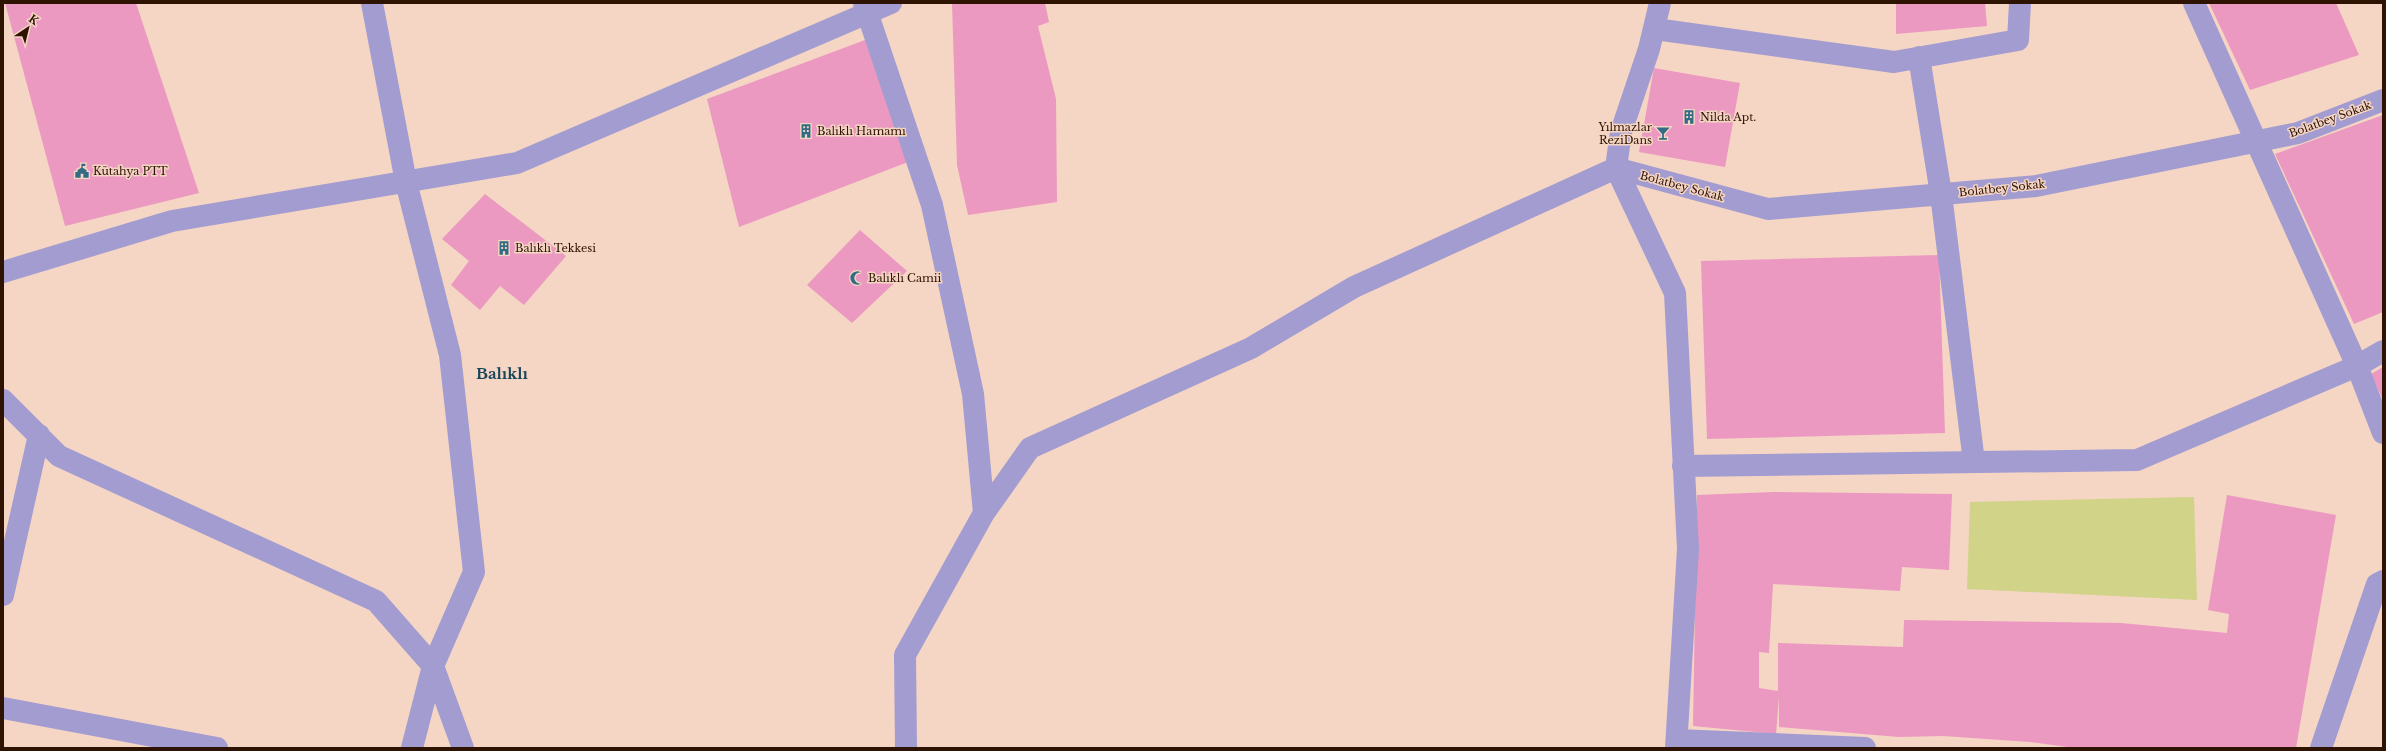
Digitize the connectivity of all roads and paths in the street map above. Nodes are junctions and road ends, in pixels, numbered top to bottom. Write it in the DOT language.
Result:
graph roads {
  1 [pos="372,3"];
  2 [pos="891,3"];
  3 [pos="1660,3"];
  4 [pos="2020,3"];
  5 [pos="2194,3"];
  6 [pos="866,8"];
  7 [pos="1655,28"];
  8 [pos="1919,57"];
  9 [pos="2383,100"];
  10 [pos="2257,142"];
  11 [pos="1616,168"];
  12 [pos="406,182"];
  13 [pos="1941,194"];
  14 [pos="3,272"];
  15 [pos="2383,351"];
  16 [pos="2357,366"];
  17 [pos="3,400"];
  18 [pos="2383,433"];
  19 [pos="39,435"];
  20 [pos="1974,462"];
  21 [pos="1683,466"];
  22 [pos="984,513"];
  23 [pos="2383,581"];
  24 [pos="3,595"];
  25 [pos="433,666"];
  26 [pos="3,708"];
  27 [pos="1676,744"];
  28 [pos="217,748"];
  29 [pos="412,748"];
  30 [pos="463,748"];
  31 [pos="906,748"];
  32 [pos="1866,748"];
  33 [pos="2321,748"];
  1 -- 12 [label="street"];
  2 -- 6 [label="street"];
  3 -- 7 [label="street"];
  4 -- 8 [label="street"];
  5 -- 10 [label="street"];
  6 -- 12 [label="street"];
  6 -- 22 [label="street"];
  7 -- 8 [label="street"];
  7 -- 11 [label="street"];
  8 -- 13 [label="street"];
  9 -- 10 [label="street, Bolatbey Sokak"];
  10 -- 13 [label="street, Bolatbey Sokak"];
  10 -- 16 [label="street"];
  11 -- 13 [label="street, Bolatbey Sokak"];
  11 -- 21 [label="street"];
  11 -- 22 [label="street"];
  12 -- 14 [label="street"];
  12 -- 25 [label="street"];
  13 -- 20 [label="street"];
  15 -- 16 [label="street"];
  16 -- 18 [label="street"];
  16 -- 20 [label="street"];
  17 -- 19 [label="street"];
  19 -- 24 [label="street"];
  19 -- 25 [label="street"];
  20 -- 21 [label="street"];
  21 -- 27 [label="street"];
  22 -- 31 [label="street"];
  23 -- 33 [label="street"];
  25 -- 29 [label="street"];
  25 -- 30 [label="street"];
  26 -- 28 [label="street"];
  27 -- 32 [label="street"];
}
